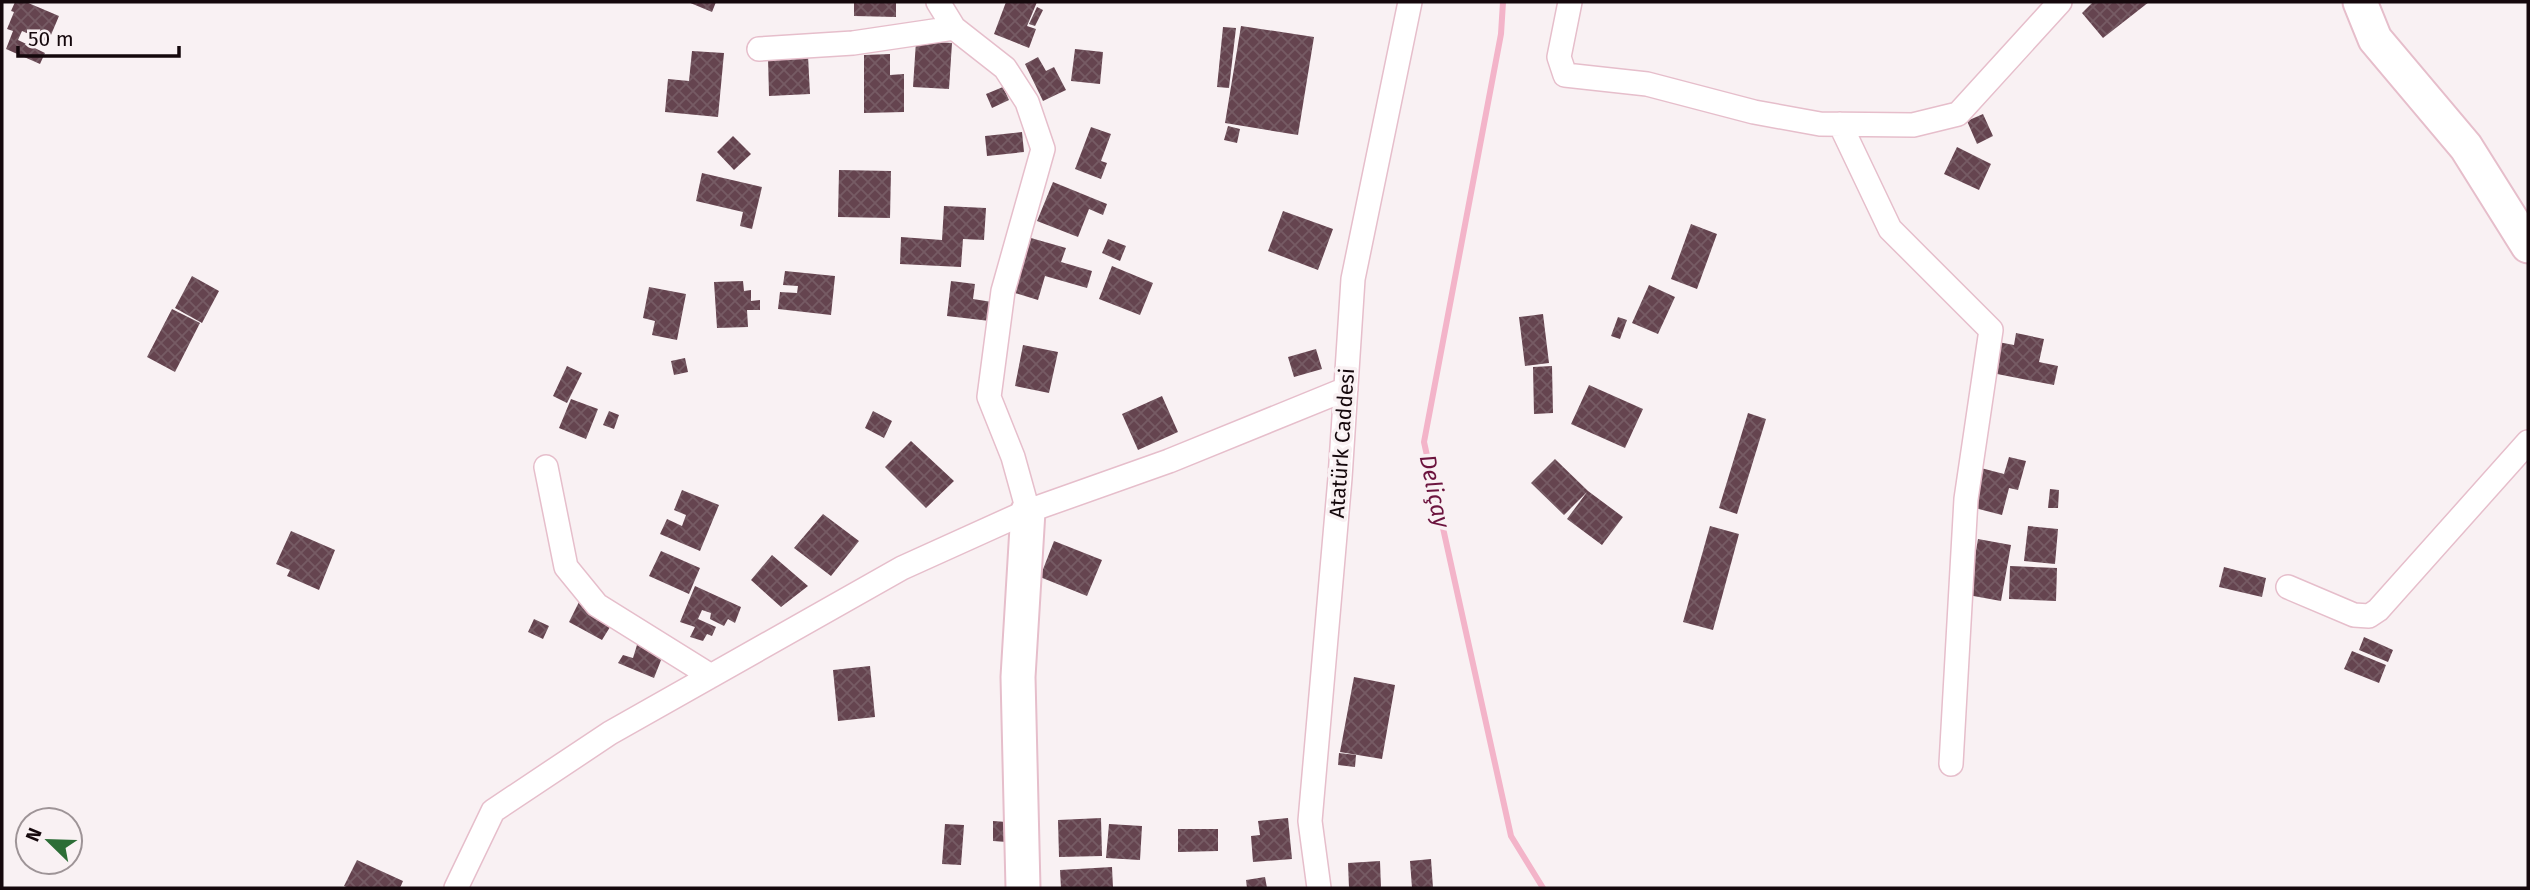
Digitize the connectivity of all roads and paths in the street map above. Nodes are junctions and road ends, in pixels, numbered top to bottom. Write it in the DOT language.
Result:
graph roads {
  1 [pos="938,2"];
  2 [pos="1410,2"];
  3 [pos="1570,2"];
  4 [pos="2060,2"];
  5 [pos="2361,2"];
  6 [pos="954,28"];
  7 [pos="759,49"];
  8 [pos="1840,124"];
  9 [pos="2528,246"];
  10 [pos="1346,389"];
  11 [pos="2528,442"];
  12 [pos="546,467"];
  13 [pos="1028,510"];
  14 [pos="2288,587"];
  15 [pos="711,676"];
  16 [pos="1951,764"];
  17 [pos="456,888"];
  18 [pos="1023,888"];
  19 [pos="1319,888"];
  1 -- 6 [label="street"];
  2 -- 10 [label="street, Atatürk Caddesi"];
  3 -- 8 [label="street"];
  4 -- 8 [label="street"];
  5 -- 9 [label="street"];
  6 -- 7 [label="street"];
  6 -- 13 [label="street"];
  8 -- 16 [label="street"];
  10 -- 13 [label="street"];
  10 -- 19 [label="street, Atatürk Caddesi"];
  11 -- 14 [label="street"];
  12 -- 15 [label="street"];
  13 -- 15 [label="street"];
  13 -- 18 [label="street"];
  15 -- 17 [label="street"];
}
